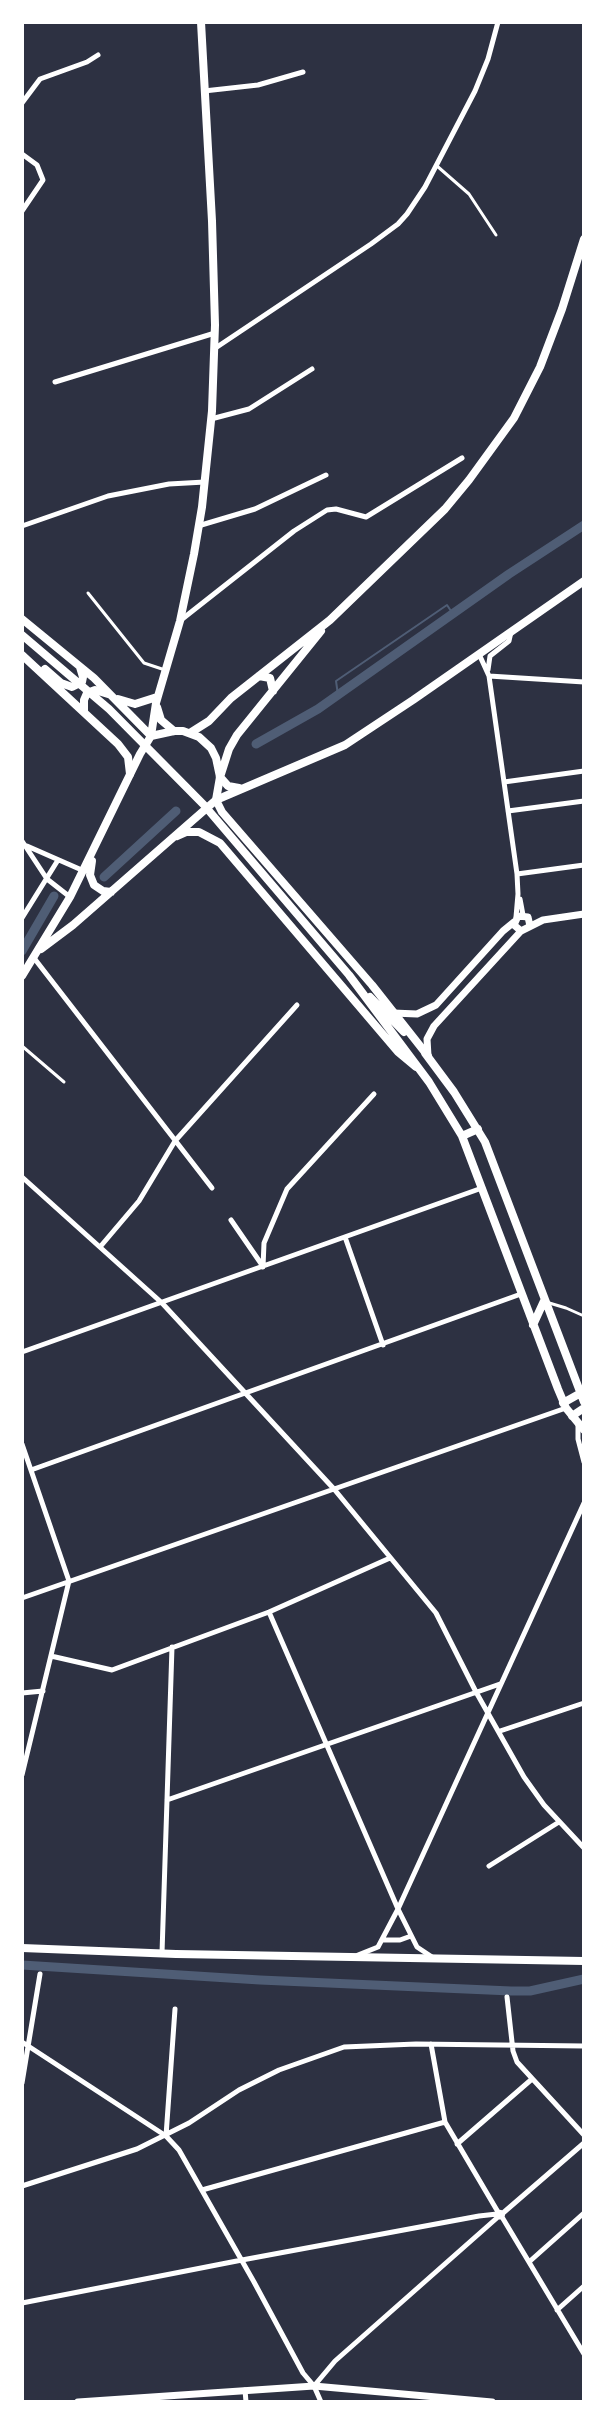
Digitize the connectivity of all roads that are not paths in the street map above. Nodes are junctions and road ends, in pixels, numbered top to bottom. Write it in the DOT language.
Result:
graph roads {
  1 [pos="201,22"];
  2 [pos="498,22"];
  3 [pos="98,55"];
  4 [pos="303,72"];
  5 [pos="204,91"];
  6 [pos="22,104"];
  7 [pos="22,154"];
  8 [pos="436,165"];
  9 [pos="22,211"];
  10 [pos="496,235"];
  11 [pos="584,239"];
  12 [pos="215,333"];
  13 [pos="214,349"];
  14 [pos="312,369"];
  15 [pos="55,382"];
  16 [pos="211,419"];
  17 [pos="462,458"];
  18 [pos="326,474"];
  19 [pos="205,482"];
  20 [pos="22,526"];
  21 [pos="198,526"];
  22 [pos="584,581"];
  23 [pos="88,593"];
  24 [pos="22,619"];
  25 [pos="330,620"];
  26 [pos="180,621"];
  27 [pos="511,631"];
  28 [pos="22,635"];
  29 [pos="479,654"];
  30 [pos="23,655"];
  31 [pos="78,663"];
  32 [pos="165,670"];
  33 [pos="489,674"];
  34 [pos="260,676"];
  35 [pos="584,682"];
  36 [pos="273,691"];
  37 [pos="115,698"];
  38 [pos="156,700"];
  39 [pos="84,711"];
  40 [pos="174,731"];
  41 [pos="190,733"];
  42 [pos="152,736"];
  43 [pos="584,771"];
  44 [pos="130,774"];
  45 [pos="220,777"];
  46 [pos="504,782"];
  47 [pos="241,788"];
  48 [pos="216,800"];
  49 [pos="584,801"];
  50 [pos="508,811"];
  51 [pos="174,837"];
  52 [pos="246,839"];
  53 [pos="24,843"];
  54 [pos="95,849"];
  55 [pos="229,853"];
  56 [pos="58,860"];
  57 [pos="584,865"];
  58 [pos="84,871"];
  59 [pos="517,874"];
  60 [pos="47,879"];
  61 [pos="111,892"];
  62 [pos="70,897"];
  63 [pos="584,914"];
  64 [pos="22,918"];
  65 [pos="520,918"];
  66 [pos="543,920"];
  67 [pos="530,926"];
  68 [pos="521,931"];
  69 [pos="41,949"];
  70 [pos="34,958"];
  71 [pos="474,964"];
  72 [pos="483,972"];
  73 [pos="348,975"];
  74 [pos="22,976"];
  75 [pos="297,1005"];
  76 [pos="383,1010"];
  77 [pos="395,1013"];
  78 [pos="22,1046"];
  79 [pos="428,1056"];
  80 [pos="420,1069"];
  81 [pos="64,1082"];
  82 [pos="374,1094"];
  83 [pos="472,1118"];
  84 [pos="456,1125"];
  85 [pos="478,1129"];
  86 [pos="462,1136"];
  87 [pos="175,1141"];
  88 [pos="22,1178"];
  89 [pos="212,1188"];
  90 [pos="482,1188"];
  91 [pos="231,1220"];
  92 [pos="345,1237"];
  93 [pos="100,1247"];
  94 [pos="263,1267"];
  95 [pos="521,1294"];
  96 [pos="544,1301"];
  97 [pos="162,1303"];
  98 [pos="584,1316"];
  99 [pos="533,1325"];
  100 [pos="383,1345"];
  101 [pos="22,1352"];
  102 [pos="245,1394"];
  103 [pos="581,1398"];
  104 [pos="565,1405"];
  105 [pos="584,1408"];
  106 [pos="572,1416"];
  107 [pos="581,1427"];
  108 [pos="22,1444"];
  109 [pos="584,1462"];
  110 [pos="31,1470"];
  111 [pos="334,1489"];
  112 [pos="584,1503"];
  113 [pos="390,1558"];
  114 [pos="69,1581"];
  115 [pos="22,1598"];
  116 [pos="268,1612"];
  117 [pos="172,1647"];
  118 [pos="51,1656"];
  119 [pos="500,1684"];
  120 [pos="43,1691"];
  121 [pos="477,1692"];
  122 [pos="22,1693"];
  123 [pos="584,1703"];
  124 [pos="488,1710"];
  125 [pos="500,1731"];
  126 [pos="326,1743"];
  127 [pos="22,1775"];
  128 [pos="167,1800"];
  129 [pos="559,1822"];
  130 [pos="583,1846"];
  131 [pos="489,1866"];
  132 [pos="398,1909"];
  133 [pos="411,1936"];
  134 [pos="382,1940"];
  135 [pos="22,1948"];
  136 [pos="162,1953"];
  137 [pos="353,1957"];
  138 [pos="436,1959"];
  139 [pos="584,1961"];
  140 [pos="40,1974"];
  141 [pos="507,1997"];
  142 [pos="175,2009"];
  143 [pos="22,2042"];
  144 [pos="430,2044"];
  145 [pos="28,2045"];
  146 [pos="512,2046"];
  147 [pos="584,2046"];
  148 [pos="532,2079"];
  149 [pos="22,2083"];
  150 [pos="445,2122"];
  151 [pos="584,2135"];
  152 [pos="166,2136"];
  153 [pos="584,2143"];
  154 [pos="457,2144"];
  155 [pos="22,2186"];
  156 [pos="202,2190"];
  157 [pos="584,2213"];
  158 [pos="499,2215"];
  159 [pos="242,2260"];
  160 [pos="529,2262"];
  161 [pos="584,2286"];
  162 [pos="22,2303"];
  163 [pos="557,2310"];
  164 [pos="584,2354"];
  165 [pos="314,2386"];
  166 [pos="245,2390"];
  167 [pos="172,2398"];
  168 [pos="458,2400"];
  169 [pos="78,2402"];
  170 [pos="166,2402"];
  171 [pos="246,2402"];
  172 [pos="321,2402"];
  173 [pos="492,2402"];
  1 -- 5 [label="main road"];
  2 -- 8 [label="street"];
  3 -- 6 [label="street"];
  4 -- 5 [label="street"];
  5 -- 12 [label="main road"];
  7 -- 9 [label="street"];
  8 -- 10 [label="lane"];
  8 -- 13 [label="street"];
  11 -- 25 [label="main road"];
  12 -- 13 [label="main road"];
  12 -- 15 [label="street"];
  13 -- 16 [label="main road"];
  14 -- 16 [label="street"];
  16 -- 19 [label="main road"];
  17 -- 26 [label="street"];
  18 -- 21 [label="street"];
  19 -- 20 [label="street"];
  19 -- 21 [label="main road"];
  21 -- 26 [label="main road"];
  22 -- 27 [label="main road"];
  23 -- 32 [label="lane"];
  24 -- 31 [label="main road"];
  25 -- 34 [label="main road"];
  25 -- 36 [label="main road"];
  26 -- 32 [label="main road"];
  27 -- 29 [label="main road"];
  27 -- 33 [label="street"];
  28 -- 73 [label="main road"];
  29 -- 33 [label="street"];
  29 -- 47 [label="main road"];
  30 -- 31 [label="main road"];
  30 -- 39 [label="main road"];
  31 -- 37 [label="main road"];
  32 -- 38 [label="main road"];
  33 -- 35 [label="street"];
  33 -- 46 [label="street"];
  34 -- 36 [label="main road"];
  34 -- 41 [label="main road"];
  36 -- 45 [label="main road"];
  37 -- 38 [label="main road"];
  37 -- 39 [label="main road"];
  37 -- 42 [label="main road"];
  38 -- 40 [label="main road"];
  38 -- 42 [label="main road"];
  39 -- 44 [label="main road"];
  40 -- 41 [label="main road"];
  40 -- 42 [label="main road"];
  41 -- 45 [label="main road"];
  42 -- 44 [label="main road"];
  43 -- 46 [label="street"];
  44 -- 54 [label="main road"];
  45 -- 47 [label="main road"];
  45 -- 48 [label="main road"];
  46 -- 50 [label="street"];
  47 -- 48 [label="main road"];
  48 -- 51 [label="main road"];
  48 -- 52 [label="main road"];
  49 -- 50 [label="street"];
  50 -- 59 [label="street"];
  51 -- 55 [label="main road"];
  51 -- 61 [label="main road"];
  52 -- 55 [label="main road"];
  52 -- 77 [label="main road"];
  53 -- 56 [label="street"];
  53 -- 60 [label="street"];
  54 -- 58 [label="main road"];
  54 -- 61 [label="main road"];
  55 -- 80 [label="main road"];
  56 -- 58 [label="street"];
  56 -- 60 [label="street"];
  57 -- 59 [label="street"];
  58 -- 62 [label="main road"];
  59 -- 65 [label="street"];
  60 -- 62 [label="street"];
  60 -- 64 [label="street"];
  61 -- 69 [label="main road"];
  62 -- 69 [label="main road"];
  63 -- 66 [label="street"];
  65 -- 66 [label="street"];
  65 -- 67 [label="street"];
  65 -- 68 [label="street"];
  65 -- 71 [label="street"];
  66 -- 67 [label="street"];
  67 -- 68 [label="street"];
  68 -- 72 [label="street"];
  69 -- 70 [label="main road"];
  70 -- 74 [label="main road"];
  70 -- 87 [label="street"];
  71 -- 72 [label="street"];
  71 -- 77 [label="street"];
  72 -- 79 [label="street"];
  73 -- 76 [label="main road"];
  73 -- 80 [label="main road"];
  75 -- 87 [label="street"];
  76 -- 77 [label="street"];
  76 -- 79 [label="main road"];
  77 -- 79 [label="main road"];
  78 -- 81 [label="lane"];
  79 -- 83 [label="main road"];
  80 -- 84 [label="main road"];
  82 -- 94 [label="street"];
  83 -- 84 [label="main road"];
  83 -- 85 [label="main road"];
  84 -- 86 [label="main road"];
  85 -- 86 [label="main road"];
  85 -- 96 [label="main road"];
  86 -- 90 [label="main road"];
  87 -- 89 [label="street"];
  87 -- 93 [label="street"];
  88 -- 93 [label="street"];
  90 -- 92 [label="street"];
  90 -- 95 [label="main road"];
  91 -- 94 [label="street"];
  92 -- 94 [label="street"];
  92 -- 100 [label="street"];
  93 -- 97 [label="street"];
  94 -- 97 [label="street"];
  95 -- 99 [label="main road"];
  95 -- 100 [label="street"];
  96 -- 98 [label="lane"];
  96 -- 99 [label="main road"];
  96 -- 103 [label="main road"];
  97 -- 101 [label="street"];
  97 -- 102 [label="street"];
  99 -- 104 [label="main road"];
  100 -- 102 [label="street"];
  102 -- 110 [label="street"];
  102 -- 111 [label="street"];
  103 -- 104 [label="main road"];
  104 -- 106 [label="main road"];
  104 -- 111 [label="street"];
  105 -- 106 [label="main road"];
  106 -- 107 [label="main road"];
  107 -- 109 [label="street"];
  108 -- 110 [label="street"];
  110 -- 114 [label="street"];
  111 -- 113 [label="street"];
  111 -- 114 [label="street"];
  112 -- 119 [label="street"];
  113 -- 116 [label="street"];
  113 -- 121 [label="street"];
  114 -- 115 [label="street"];
  114 -- 118 [label="street"];
  116 -- 117 [label="street"];
  116 -- 126 [label="street"];
  117 -- 118 [label="street"];
  117 -- 128 [label="street"];
  118 -- 120 [label="street"];
  119 -- 121 [label="street"];
  119 -- 124 [label="street"];
  120 -- 122 [label="street"];
  120 -- 127 [label="street"];
  121 -- 124 [label="street"];
  121 -- 126 [label="street"];
  123 -- 125 [label="street"];
  124 -- 125 [label="street"];
  124 -- 132 [label="street"];
  125 -- 129 [label="street"];
  126 -- 128 [label="street"];
  126 -- 132 [label="street"];
  128 -- 136 [label="street"];
  129 -- 130 [label="street"];
  129 -- 131 [label="street"];
  132 -- 133 [label="street"];
  132 -- 134 [label="street"];
  133 -- 134 [label="street"];
  133 -- 138 [label="street"];
  134 -- 137 [label="street"];
  135 -- 136 [label="main road"];
  136 -- 137 [label="main road"];
  137 -- 138 [label="main road"];
  138 -- 139 [label="main road"];
  140 -- 145 [label="street"];
  141 -- 146 [label="street"];
  142 -- 152 [label="street"];
  143 -- 145 [label="street"];
  144 -- 146 [label="street"];
  144 -- 150 [label="street"];
  144 -- 152 [label="street"];
  145 -- 149 [label="street"];
  145 -- 152 [label="street"];
  146 -- 147 [label="street"];
  146 -- 148 [label="street"];
  148 -- 151 [label="street"];
  148 -- 154 [label="street"];
  150 -- 154 [label="street"];
  150 -- 156 [label="street"];
  152 -- 155 [label="street"];
  152 -- 156 [label="street"];
  153 -- 158 [label="street"];
  154 -- 158 [label="street"];
  156 -- 159 [label="street"];
  157 -- 160 [label="street"];
  158 -- 159 [label="street"];
  158 -- 160 [label="street"];
  158 -- 165 [label="street"];
  159 -- 162 [label="street"];
  159 -- 165 [label="street"];
  160 -- 163 [label="street"];
  161 -- 163 [label="street"];
  163 -- 164 [label="street"];
  165 -- 166 [label="street"];
  165 -- 168 [label="street"];
  165 -- 172 [label="street"];
  166 -- 167 [label="street"];
  166 -- 171 [label="street"];
  167 -- 169 [label="street"];
  167 -- 170 [label="street"];
  168 -- 173 [label="street"];
}
